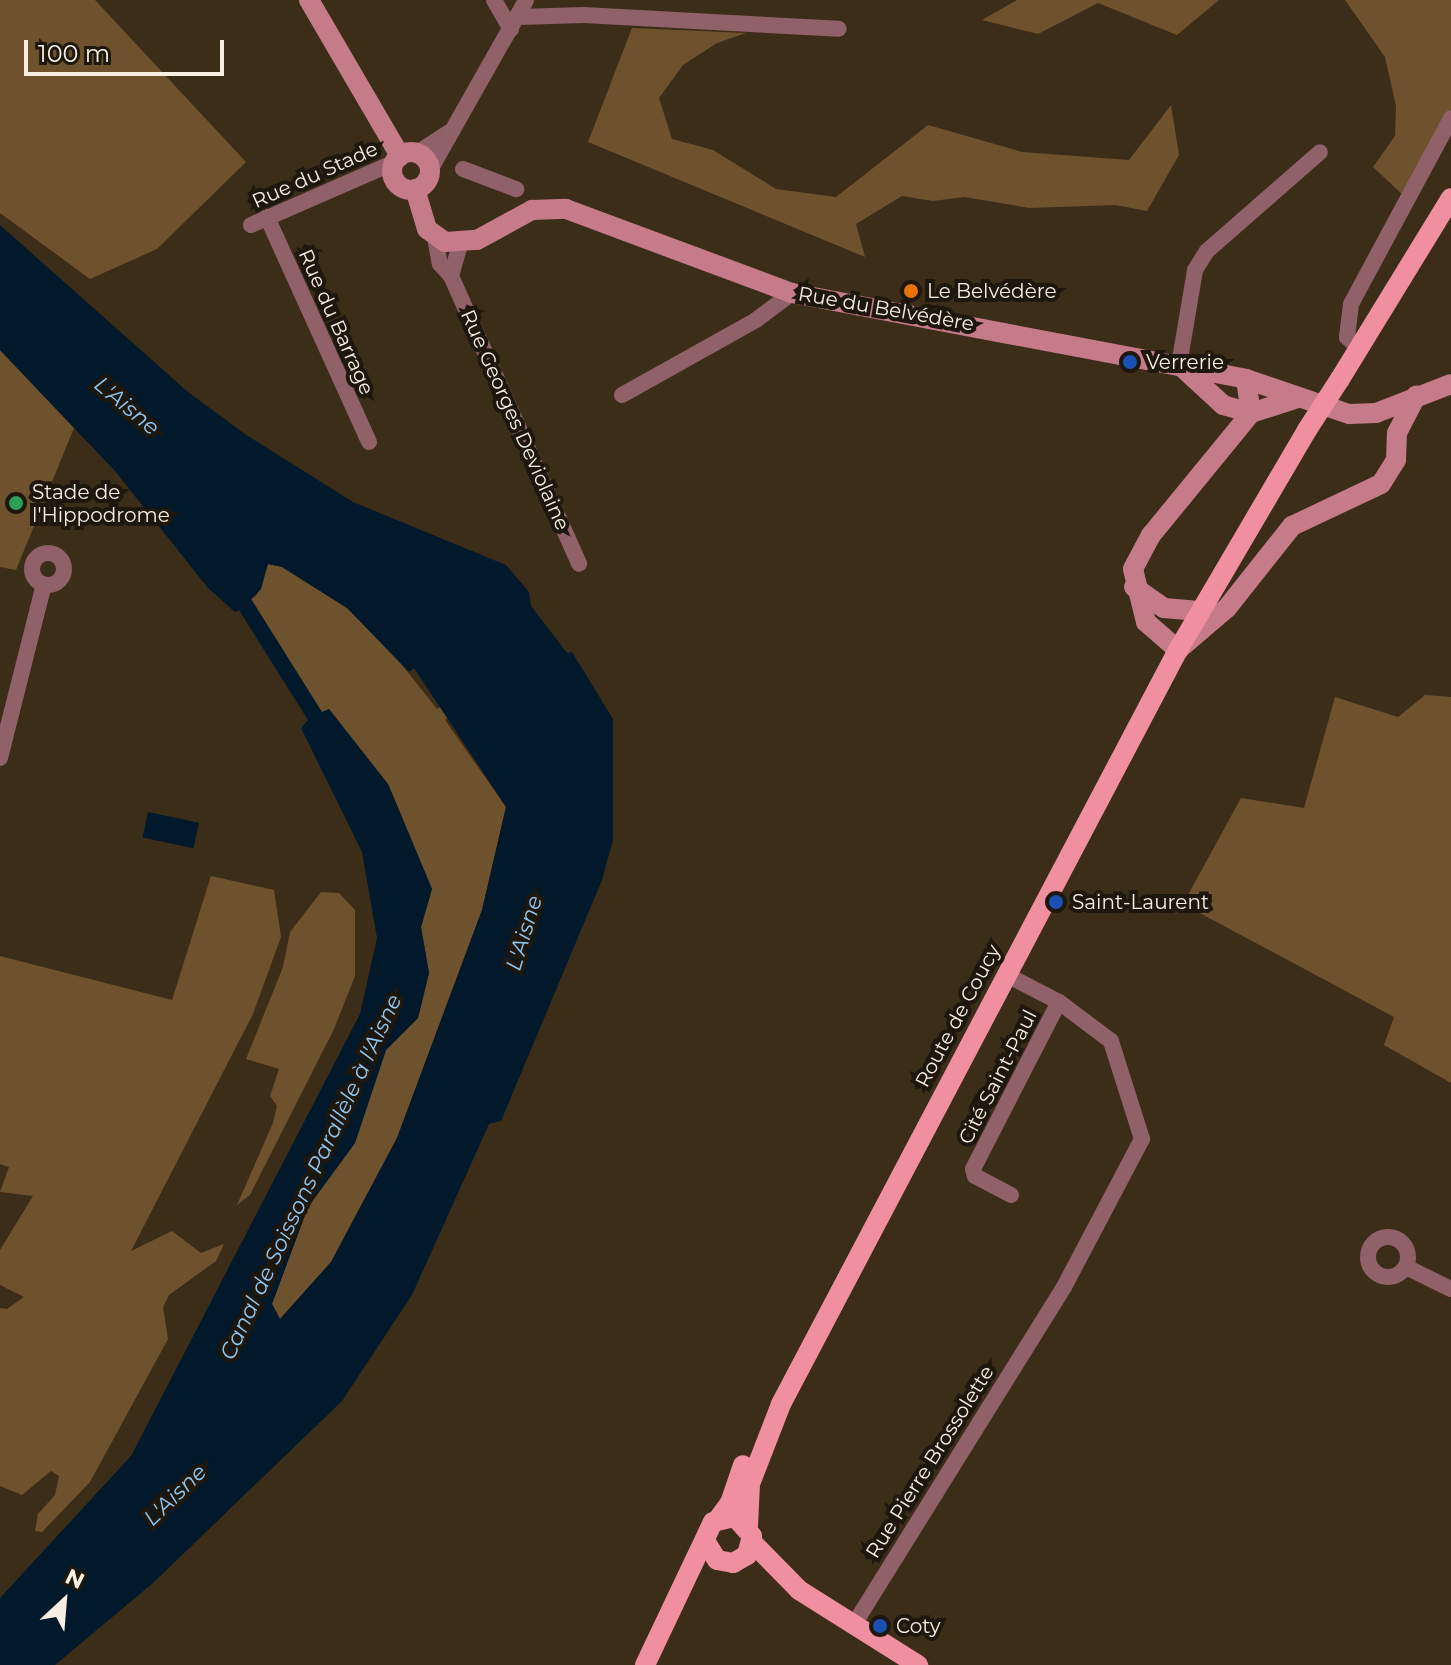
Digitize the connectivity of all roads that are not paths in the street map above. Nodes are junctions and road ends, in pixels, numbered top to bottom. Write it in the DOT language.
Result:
graph roads {
  1 [pos="309,0"];
  2 [pos="494,0"];
  3 [pos="526,0"];
  4 [pos="514,23"];
  5 [pos="839,29"];
  6 [pos="1451,118"];
  7 [pos="1320,152"];
  8 [pos="410,160"];
  9 [pos="463,169"];
  10 [pos="415,189"];
  11 [pos="516,189"];
  12 [pos="1451,198"];
  13 [pos="267,217"];
  14 [pos="251,225"];
  15 [pos="435,237"];
  16 [pos="460,244"];
  17 [pos="451,276"];
  18 [pos="792,293"];
  19 [pos="1358,347"];
  20 [pos="1179,365"];
  21 [pos="1246,379"];
  22 [pos="1451,384"];
  23 [pos="622,395"];
  24 [pos="1416,396"];
  25 [pos="1295,399"];
  26 [pos="1223,405"];
  27 [pos="1251,413"];
  28 [pos="1376,413"];
  29 [pos="1397,433"];
  30 [pos="369,442"];
  31 [pos="1218,457"];
  32 [pos="579,564"];
  33 [pos="44,584"];
  34 [pos="1134,587"];
  35 [pos="1199,611"];
  36 [pos="1178,650"];
  37 [pos="0,758"];
  38 [pos="1007,975"];
  39 [pos="1059,1002"];
  40 [pos="1011,1195"];
  41 [pos="1406,1267"];
  42 [pos="1451,1289"];
  43 [pos="781,1404"];
  44 [pos="719,1518"];
  45 [pos="705,1541"];
  46 [pos="741,1548"];
  47 [pos="853,1626"];
  48 [pos="659,1638"];
  49 [pos="645,1665"];
  50 [pos="918,1665"];
  1 -- 8 [label="main road"];
  2 -- 4 [label="street"];
  3 -- 4 [label="street"];
  4 -- 5 [label="street"];
  4 -- 8 [label="street"];
  6 -- 19 [label="street"];
  7 -- 20 [label="street"];
  8 -- 10 [label="main road"];
  8 -- 10 [label="main road"];
  8 -- 13 [label="street, Rue du Stade"];
  9 -- 11 [label="street"];
  10 -- 15 [label="main road, Rue Georges Deviolaine"];
  12 -- 19 [label="main road, Route de Coucy"];
  13 -- 14 [label="street, Rue du Stade"];
  13 -- 30 [label="street, Rue du Barrage"];
  15 -- 16 [label="main road"];
  15 -- 17 [label="street, Rue Georges Deviolaine"];
  16 -- 17 [label="street"];
  16 -- 18 [label="main road, Rue du Belvédère"];
  17 -- 32 [label="street, Rue Georges Deviolaine"];
  18 -- 20 [label="main road, Rue du Belvédère"];
  18 -- 23 [label="street"];
  19 -- 35 [label="main road, Route de Coucy, bridge"];
  20 -- 21 [label="main road, Rue du Belvédère"];
  20 -- 26 [label="main road"];
  21 -- 25 [label="main road, Rue du Belvédère"];
  21 -- 26 [label="main road"];
  21 -- 27 [label="main road"];
  22 -- 24 [label="main road"];
  24 -- 28 [label="main road"];
  24 -- 29 [label="main road"];
  25 -- 27 [label="main road"];
  25 -- 28 [label="main road, Rue du Belvédère"];
  26 -- 27 [label="main road"];
  26 -- 31 [label="main road"];
  27 -- 31 [label="main road"];
  28 -- 29 [label="main road"];
  29 -- 36 [label="main road"];
  31 -- 34 [label="main road"];
  33 -- 37 [label="street"];
  34 -- 35 [label="main road"];
  34 -- 36 [label="main road"];
  35 -- 36 [label="main road, Route de Coucy"];
  36 -- 38 [label="main road, Route de Coucy"];
  38 -- 39 [label="street"];
  38 -- 43 [label="main road, Route de Coucy"];
  39 -- 40 [label="street, Cité Saint-Paul"];
  39 -- 47 [label="street, Rue Pierre Brossolette"];
  41 -- 42 [label="street"];
  43 -- 44 [label="main road, Route de Coucy"];
  43 -- 46 [label="main road, Route de Coucy"];
  44 -- 45 [label="main road, Route de Coucy"];
  44 -- 46 [label="main road"];
  45 -- 46 [label="main road"];
  45 -- 48 [label="main road, Route de Coucy"];
  46 -- 47 [label="main road"];
  46 -- 48 [label="main road"];
  47 -- 50 [label="main road"];
  48 -- 49 [label="main road"];
}
